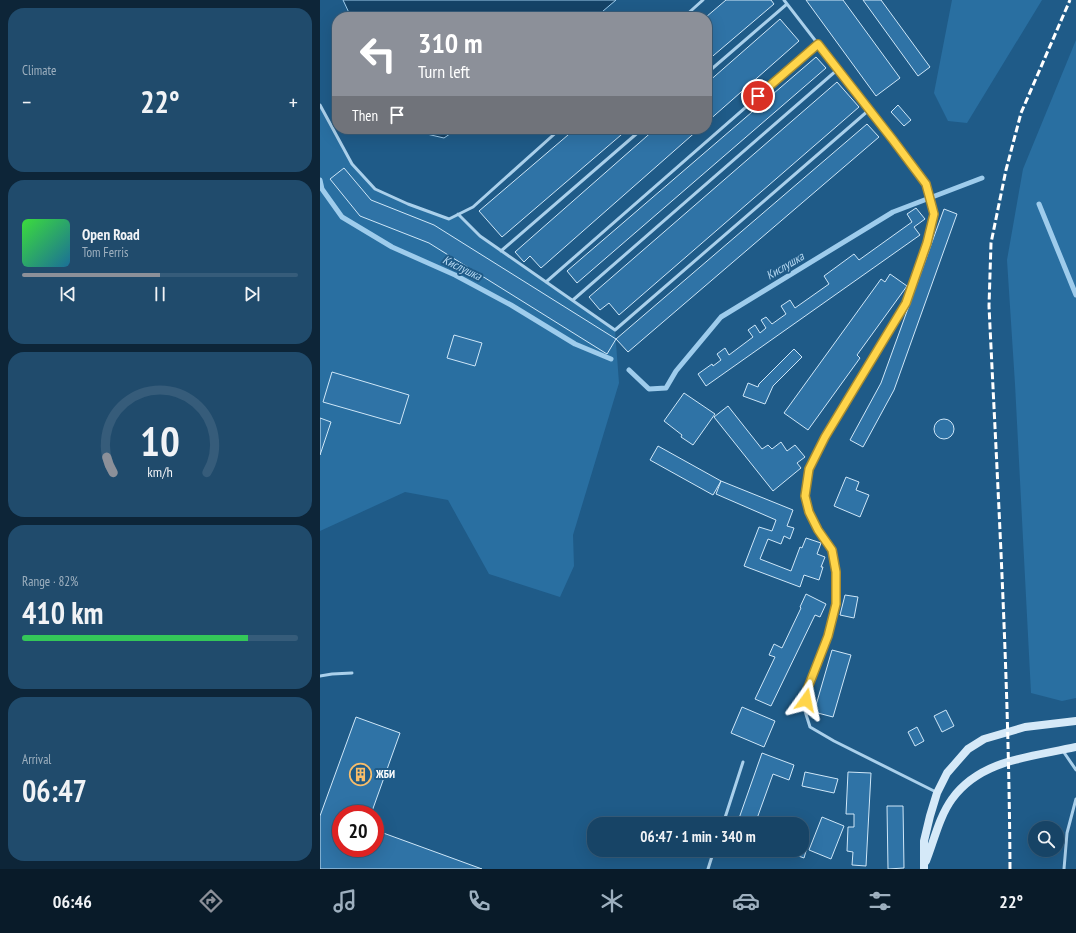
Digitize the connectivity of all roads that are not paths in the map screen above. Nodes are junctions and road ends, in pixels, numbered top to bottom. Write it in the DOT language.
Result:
graph roads {
  1 [pos="703,0"];
  2 [pos="784,0"];
  3 [pos="787,4"];
  4 [pos="690,12"];
  5 [pos="818,44"];
  6 [pos="712,69"];
  7 [pos="837,70"];
  8 [pos="320,105"];
  9 [pos="869,110"];
  10 [pos="332,127"];
  11 [pos="336,134"];
  12 [pos="554,134"];
  13 [pos="636,134"];
  14 [pos="458,214"];
  15 [pos="501,251"];
  16 [pos="546,282"];
  17 [pos="573,300"];
  18 [pos="352,674"];
  19 [pos="320,676"];
  20 [pos="1076,721"];
  21 [pos="1076,747"];
  22 [pos="1062,750"];
  23 [pos="743,762"];
  24 [pos="1076,770"];
  25 [pos="936,793"];
  26 [pos="1076,799"];
  27 [pos="724,817"];
  28 [pos="712,857"];
  29 [pos="924,868"];
  30 [pos="708,869"];
  31 [pos="1064,869"];
  1 -- 4 [label="lane"];
  2 -- 3 [label="lane"];
  3 -- 5 [label="lane"];
  3 -- 6 [label="lane"];
  5 -- 7 [label="lane"];
  5 -- 16 [label="lane"];
  7 -- 9 [label="lane"];
  7 -- 17 [label="lane"];
  8 -- 10 [label="lane"];
  9 -- 17 [label="lane"];
  9 -- 25 [label="lane"];
  11 -- 14 [label="lane"];
  12 -- 14 [label="lane"];
  13 -- 15 [label="lane"];
  14 -- 15 [label="lane"];
  15 -- 16 [label="lane"];
  16 -- 17 [label="lane"];
  18 -- 19 [label="lane"];
  20 -- 25 [label="main road"];
  21 -- 22 [label="main road"];
  22 -- 24 [label="lane"];
  22 -- 29 [label="main road"];
  23 -- 27 [label="lane"];
  25 -- 29 [label="main road"];
  26 -- 31 [label="lane"];
  28 -- 30 [label="lane"];
}
